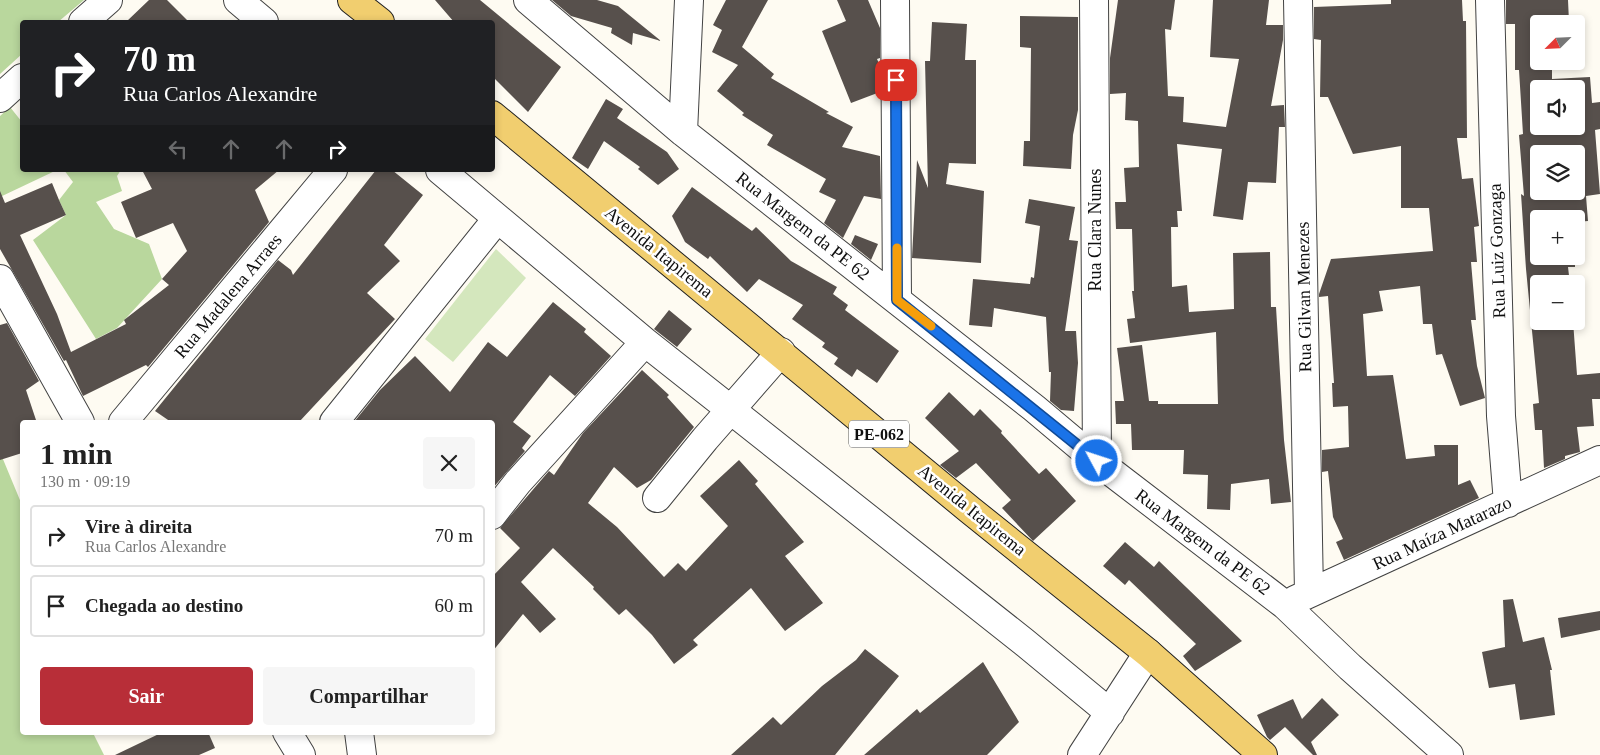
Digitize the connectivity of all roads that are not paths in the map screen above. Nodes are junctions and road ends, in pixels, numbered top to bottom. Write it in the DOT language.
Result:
graph roads {
  1 [pos="108,0"];
  2 [pos="238,0"];
  3 [pos="352,0"];
  4 [pos="689,0"];
  5 [pos="895,0"];
  6 [pos="1094,0"];
  7 [pos="1298,0"];
  8 [pos="1490,0"];
  9 [pos="540,5"];
  10 [pos="86,20"];
  11 [pos="262,20"];
  12 [pos="377,20"];
  13 [pos="20,80"];
  14 [pos="0,98"];
  15 [pos="495,117"];
  16 [pos="683,132"];
  17 [pos="331,172"];
  18 [pos="442,172"];
  19 [pos="497,219"];
  20 [pos="0,279"];
  21 [pos="897,300"];
  22 [pos="646,342"];
  23 [pos="781,352"];
  24 [pos="733,409"];
  25 [pos="79,420"];
  26 [pos="125,420"];
  27 [pos="336,420"];
  28 [pos="1600,460"];
  29 [pos="1097,461"];
  30 [pos="658,498"];
  31 [pos="1508,502"];
  32 [pos="495,511"];
  33 [pos="1310,593"];
  34 [pos="1285,605"];
  35 [pos="1148,653"];
  36 [pos="1110,713"];
  37 [pos="289,735"];
  38 [pos="359,735"];
  39 [pos="301,755"];
  40 [pos="362,755"];
  41 [pos="1082,755"];
  42 [pos="1263,755"];
  43 [pos="1449,755"];
  1 -- 10 [label="street"];
  2 -- 11 [label="street"];
  3 -- 12 [label="main road"];
  4 -- 16 [label="street"];
  5 -- 21 [label="street"];
  6 -- 29 [label="street, Rua Clara Nunes"];
  7 -- 33 [label="street, Rua Gilvan Menezes"];
  8 -- 31 [label="street, Rua Luiz Gonzaga"];
  9 -- 16 [label="street, Rua Margem da PE 62"];
  13 -- 14 [label="street"];
  15 -- 23 [label="main road, Avenida Itapirema / PE-062"];
  16 -- 21 [label="street, Rua Margem da PE 62"];
  17 -- 26 [label="street, Rua Madalena Arraes"];
  18 -- 19 [label="street"];
  19 -- 22 [label="street"];
  19 -- 27 [label="street"];
  20 -- 25 [label="street"];
  21 -- 29 [label="street, Rua Margem da PE 62"];
  22 -- 24 [label="street"];
  22 -- 32 [label="street"];
  23 -- 24 [label="street"];
  23 -- 35 [label="main road, Avenida Itapirema / PE-062"];
  24 -- 30 [label="street"];
  24 -- 36 [label="street"];
  28 -- 31 [label="street, Rua Maíza Matarazo"];
  29 -- 34 [label="street, Rua Margem da PE 62"];
  31 -- 33 [label="street, Rua Maíza Matarazo"];
  33 -- 34 [label="street, Rua Maíza Matarazo"];
  34 -- 43 [label="street, Rua Margem da PE 62"];
  35 -- 36 [label="street"];
  35 -- 42 [label="main road, Avenida Itapirema / PE-062"];
  36 -- 41 [label="street"];
  37 -- 39 [label="street"];
  38 -- 40 [label="street"];
}
